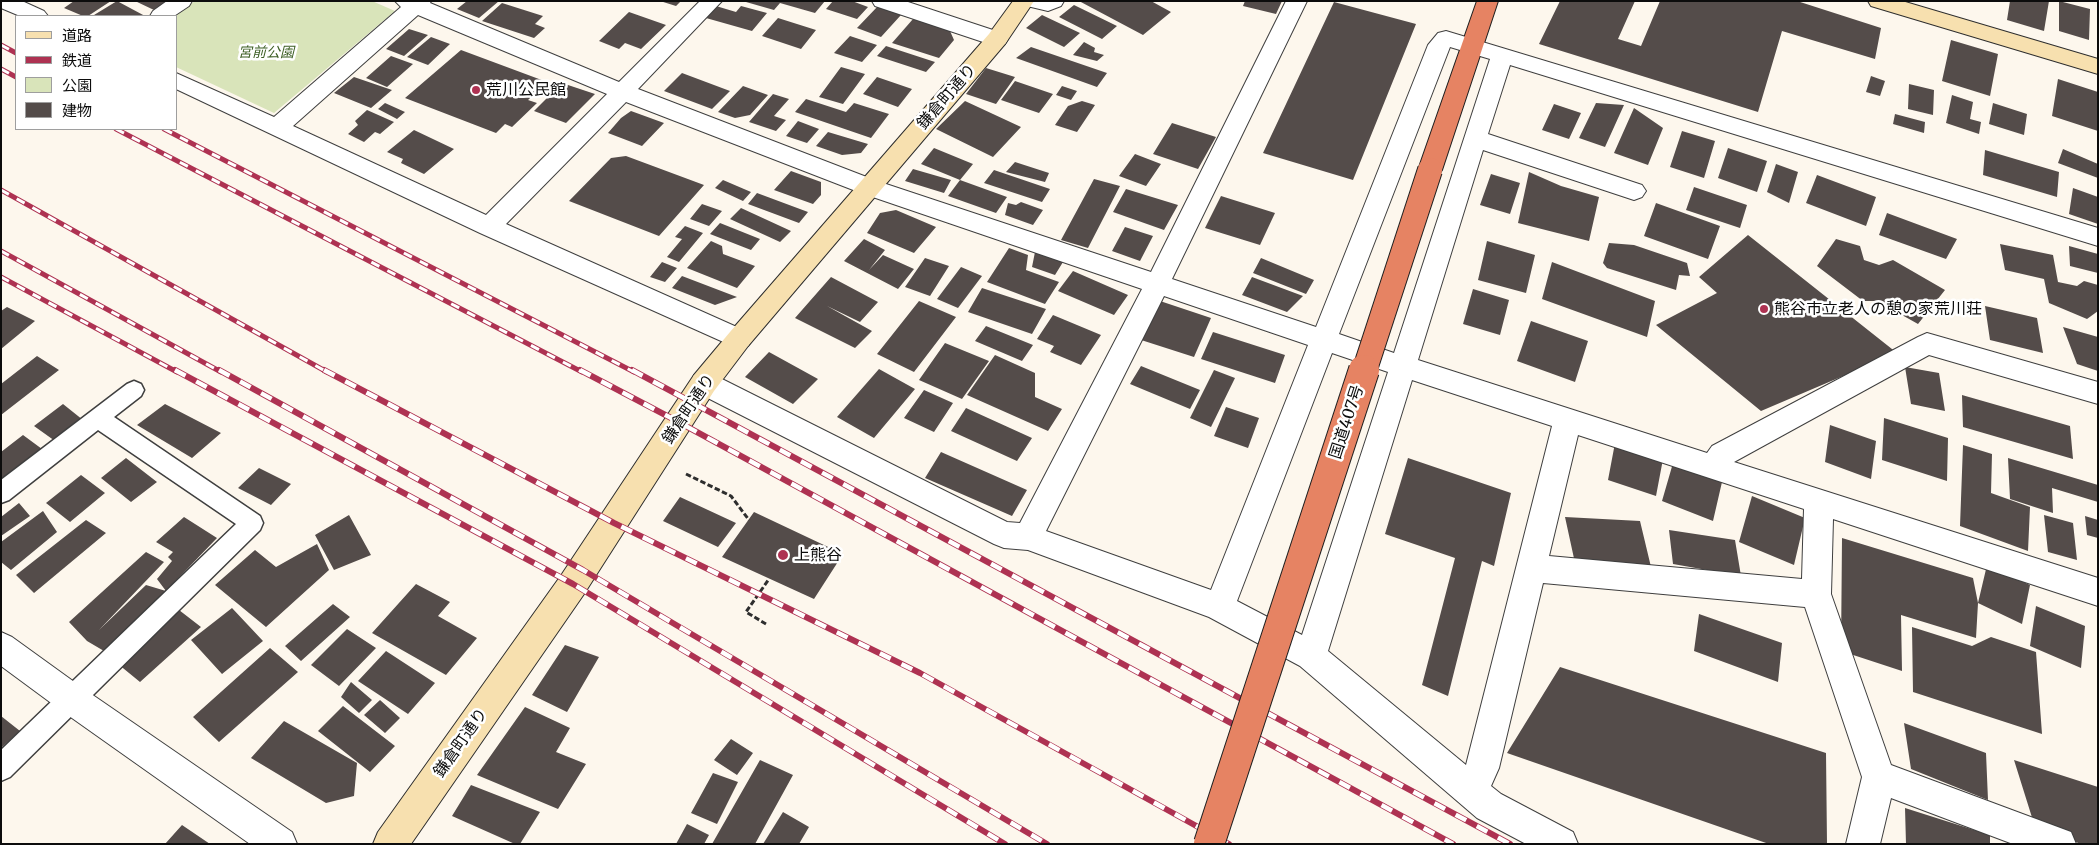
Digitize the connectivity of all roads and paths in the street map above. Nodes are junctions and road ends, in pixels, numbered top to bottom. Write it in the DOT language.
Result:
graph roads {
  1 [pos="4,1"];
  2 [pos="182,1"];
  3 [pos="712,1"];
  4 [pos="882,1"];
  5 [pos="1024,1"];
  6 [pos="1034,1"];
  7 [pos="1054,1"];
  8 [pos="1297,1"];
  9 [pos="1488,1"];
  10 [pos="1878,1"];
  11 [pos="414,3"];
  12 [pos="35,15"];
  13 [pos="161,15"];
  14 [pos="997,39"];
  15 [pos="1471,45"];
  16 [pos="1502,54"];
  17 [pos="2098,67"];
  18 [pos="178,81"];
  19 [pos="623,92"];
  20 [pos="276,128"];
  21 [pos="1476,139"];
  22 [pos="869,187"];
  23 [pos="1634,191"];
  24 [pos="489,227"];
  25 [pos="2098,237"];
  26 [pos="1157,284"];
  27 [pos="740,339"];
  28 [pos="1325,340"];
  29 [pos="1404,366"];
  30 [pos="704,383"];
  31 [pos="134,390"];
  32 [pos="2098,393"];
  33 [pos="98,418"];
  34 [pos="1568,419"];
  35 [pos="1713,466"];
  36 [pos="680,471"];
  37 [pos="1,493"];
  38 [pos="1819,500"];
  39 [pos="749,520"];
  40 [pos="1028,536"];
  41 [pos="1531,568"];
  42 [pos="769,579"];
  43 [pos="2098,592"];
  44 [pos="1816,594"];
  45 [pos="1219,607"];
  46 [pos="766,624"];
  47 [pos="1,647"];
  48 [pos="1311,656"];
  49 [pos="73,700"];
  50 [pos="1,768"];
  51 [pos="1879,777"];
  52 [pos="1469,790"];
  53 [pos="280,844"];
  54 [pos="390,844"];
  55 [pos="1209,844"];
  56 [pos="1561,844"];
  57 [pos="1863,844"];
  58 [pos="2059,844"];
  1 -- 12 [label="street"];
  2 -- 13 [label="street"];
  3 -- 19 [label="street"];
  4 -- 14 [label="street"];
  5 -- 14 [label="street, 鎌倉町通り"];
  6 -- 7 [label="street"];
  8 -- 26 [label="street"];
  9 -- 15 [label="highway, 国道407号"];
  10 -- 17 [label="street"];
  11 -- 19 [label="street"];
  11 -- 20 [label="street"];
  14 -- 22 [label="street, 鎌倉町通り"];
  15 -- 16 [label="street"];
  15 -- 28 [label="street"];
  15 -- 55 [label="highway, 国道407号, bridge"];
  16 -- 21 [label="street"];
  16 -- 25 [label="street"];
  18 -- 20 [label="street"];
  19 -- 22 [label="street"];
  19 -- 24 [label="street"];
  20 -- 24 [label="street"];
  21 -- 23 [label="street"];
  21 -- 29 [label="street"];
  22 -- 26 [label="street"];
  22 -- 27 [label="street, 鎌倉町通り"];
  24 -- 27 [label="street"];
  26 -- 28 [label="street"];
  26 -- 40 [label="street"];
  27 -- 30 [label="street, 鎌倉町通り"];
  28 -- 29 [label="street"];
  28 -- 45 [label="street"];
  29 -- 34 [label="street"];
  29 -- 48 [label="street"];
  30 -- 40 [label="street"];
  30 -- 54 [label="street, 鎌倉町通り"];
  31 -- 33 [label="lane"];
  32 -- 35 [label="street"];
  33 -- 37 [label="lane"];
  33 -- 49 [label="lane"];
  34 -- 35 [label="street"];
  34 -- 41 [label="street"];
  35 -- 38 [label="street"];
  36 -- 39 [label="path"];
  38 -- 43 [label="street"];
  38 -- 44 [label="street"];
  40 -- 45 [label="street"];
  41 -- 44 [label="street"];
  41 -- 52 [label="street"];
  42 -- 46 [label="path"];
  44 -- 51 [label="street"];
  45 -- 48 [label="street"];
  47 -- 49 [label="street"];
  48 -- 52 [label="street"];
  49 -- 50 [label="lane"];
  49 -- 53 [label="street"];
  51 -- 57 [label="street"];
  51 -- 58 [label="street"];
  52 -- 56 [label="street"];
}
